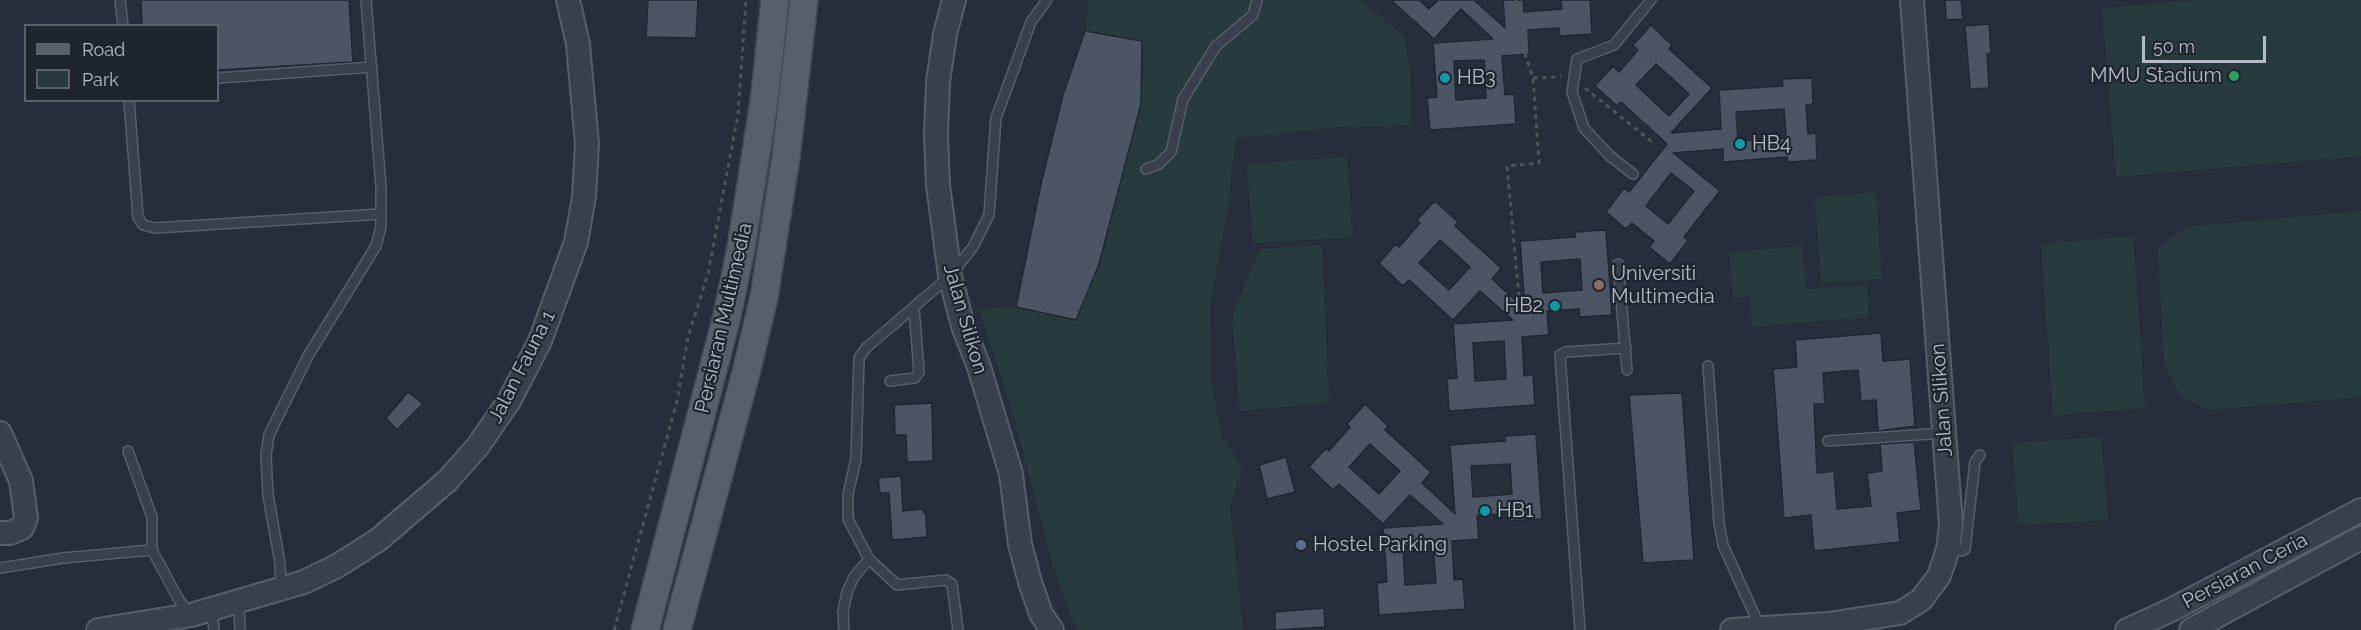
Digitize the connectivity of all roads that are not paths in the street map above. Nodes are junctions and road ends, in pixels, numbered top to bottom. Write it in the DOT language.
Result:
graph roads {
  1 [pos="120,0"];
  2 [pos="366,0"];
  3 [pos="568,0"];
  4 [pos="775,0"];
  5 [pos="804,0"];
  6 [pos="954,0"];
  7 [pos="1047,0"];
  8 [pos="1257,0"];
  9 [pos="1651,0"];
  10 [pos="1912,0"];
  11 [pos="123,24"];
  12 [pos="372,67"];
  13 [pos="219,78"];
  14 [pos="129,102"];
  15 [pos="1146,169"];
  16 [pos="1632,174"];
  17 [pos="381,214"];
  18 [pos="1618,264"];
  19 [pos="950,276"];
  20 [pos="914,307"];
  21 [pos="1626,348"];
  22 [pos="1708,366"];
  23 [pos="1627,370"];
  24 [pos="890,381"];
  25 [pos="0,433"];
  26 [pos="1944,433"];
  27 [pos="1828,441"];
  28 [pos="128,451"];
  29 [pos="1980,455"];
  30 [pos="2361,510"];
  31 [pos="0,533"];
  32 [pos="2361,538"];
  33 [pos="1948,549"];
  34 [pos="152,550"];
  35 [pos="869,559"];
  36 [pos="0,567"];
  37 [pos="281,589"];
  38 [pos="239,602"];
  39 [pos="206,618"];
  40 [pos="1760,627"];
  41 [pos="98,630"];
  42 [pos="240,630"];
  43 [pos="645,630"];
  44 [pos="677,630"];
  45 [pos="844,630"];
  46 [pos="958,630"];
  47 [pos="1052,630"];
  48 [pos="1580,630"];
  49 [pos="1732,630"];
  50 [pos="2127,630"];
  51 [pos="2191,630"];
  1 -- 11 [label="lane"];
  2 -- 12 [label="lane"];
  3 -- 37 [label="street, Jalan Fauna 1"];
  4 -- 43 [label="main road, Persiaran Multimedia"];
  5 -- 44 [label="main road, Persiaran Multimedia"];
  6 -- 19 [label="street, Jalan Silikon"];
  7 -- 19 [label="lane"];
  8 -- 15 [label="lane"];
  9 -- 16 [label="lane"];
  10 -- 26 [label="street, Jalan Silikon"];
  12 -- 13 [label="lane"];
  12 -- 17 [label="lane"];
  14 -- 17 [label="lane"];
  17 -- 37 [label="lane"];
  18 -- 21 [label="lane"];
  19 -- 20 [label="lane"];
  19 -- 47 [label="street, Jalan Silikon"];
  20 -- 24 [label="lane"];
  20 -- 35 [label="lane"];
  21 -- 23 [label="lane"];
  21 -- 48 [label="lane"];
  22 -- 40 [label="lane"];
  25 -- 31 [label="street"];
  26 -- 27 [label="lane"];
  26 -- 33 [label="street, Jalan Silikon"];
  28 -- 34 [label="lane"];
  29 -- 33 [label="lane"];
  30 -- 50 [label="street, Persiaran Ceria"];
  32 -- 51 [label="street, Persiaran Ceria"];
  33 -- 40 [label="street, Jalan Silikon"];
  34 -- 36 [label="lane"];
  34 -- 39 [label="lane"];
  35 -- 45 [label="lane"];
  35 -- 46 [label="lane"];
  37 -- 38 [label="street, Jalan Fauna 1"];
  38 -- 39 [label="street, Jalan Fauna 1"];
  38 -- 42 [label="lane"];
  39 -- 41 [label="street, Jalan Fauna 1"];
  40 -- 49 [label="street, Jalan Silikon"];
}
